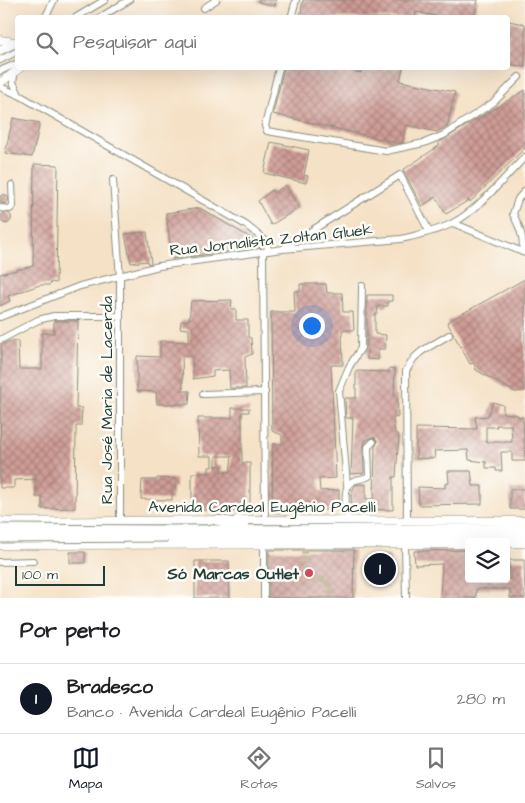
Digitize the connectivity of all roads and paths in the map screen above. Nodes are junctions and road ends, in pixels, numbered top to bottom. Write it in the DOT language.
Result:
graph roads {
  1 [pos="54,0"];
  2 [pos="105,0"];
  3 [pos="129,0"];
  4 [pos="216,0"];
  5 [pos="296,0"];
  6 [pos="204,8"];
  7 [pos="46,15"];
  8 [pos="80,15"];
  9 [pos="104,15"];
  10 [pos="293,15"];
  11 [pos="0,40"];
  12 [pos="15,42"];
  13 [pos="15,43"];
  14 [pos="0,50"];
  15 [pos="15,52"];
  16 [pos="0,60"];
  17 [pos="15,64"];
  18 [pos="17,70"];
  19 [pos="279,70"];
  20 [pos="0,71"];
  21 [pos="518,77"];
  22 [pos="0,83"];
  23 [pos="0,87"];
  24 [pos="19,95"];
  25 [pos="525,157"];
  26 [pos="113,180"];
  27 [pos="12,185"];
  28 [pos="525,191"];
  29 [pos="0,208"];
  30 [pos="453,223"];
  31 [pos="429,231"];
  32 [pos="283,249"];
  33 [pos="524,250"];
  34 [pos="266,251"];
  35 [pos="120,278"];
  36 [pos="362,286"];
  37 [pos="120,316"];
  38 [pos="0,317"];
  39 [pos="449,335"];
  40 [pos="0,340"];
  41 [pos="264,392"];
  42 [pos="203,394"];
  43 [pos="373,442"];
  44 [pos="348,485"];
  45 [pos="0,520"];
  46 [pos="216,520"];
  47 [pos="265,520"];
  48 [pos="348,520"];
  49 [pos="407,520"];
  50 [pos="525,521"];
  51 [pos="120,522"];
  52 [pos="0,528"];
  53 [pos="289,530"];
  54 [pos="525,530"];
  55 [pos="168,533"];
  56 [pos="227,537"];
  57 [pos="525,537"];
  58 [pos="0,538"];
  59 [pos="510,543"];
  60 [pos="525,543"];
  61 [pos="264,544"];
  62 [pos="405,544"];
  63 [pos="465,544"];
  64 [pos="0,546"];
  65 [pos="33,561"];
  66 [pos="0,562"];
  67 [pos="264,598"];
  68 [pos="406,598"];
  1 -- 7 [label="street"];
  2 -- 8 [label="street"];
  3 -- 9 [label="street"];
  4 -- 6 [label="street"];
  5 -- 10 [label="street"];
  11 -- 12 [label="main road"];
  13 -- 14 [label="main road"];
  15 -- 16 [label="street"];
  17 -- 20 [label="street"];
  18 -- 22 [label="main road"];
  18 -- 24 [label="street"];
  19 -- 21 [label="street"];
  23 -- 24 [label="street"];
  24 -- 34 [label="street"];
  25 -- 30 [label="street, Rua Jornalista Zoltan Gluek"];
  26 -- 35 [label="street, Rua José Maria de Lacerda"];
  27 -- 29 [label="street"];
  28 -- 33 [label="street"];
  30 -- 31 [label="street, Rua Jornalista Zoltan Gluek"];
  30 -- 33 [label="street"];
  31 -- 32 [label="street, Rua Jornalista Zoltan Gluek"];
  31 -- 32 [label="street"];
  32 -- 34 [label="street, Rua Jornalista Zoltan Gluek"];
  34 -- 35 [label="street, Rua Jornalista Zoltan Gluek"];
  34 -- 41 [label="street"];
  35 -- 37 [label="street, Rua José Maria de Lacerda"];
  35 -- 38 [label="street, Rua Jornalista Zoltan Gluek"];
  36 -- 44 [label="street"];
  37 -- 40 [label="street"];
  37 -- 51 [label="street, Rua José Maria de Lacerda"];
  39 -- 49 [label="street"];
  41 -- 42 [label="street"];
  41 -- 47 [label="street"];
  43 -- 44 [label="street"];
  44 -- 48 [label="street"];
  45 -- 51 [label="main road, Avenida Cardeal Eugênio Pacelli"];
  46 -- 47 [label="main road, Avenida Cardeal Eugênio Pacelli"];
  46 -- 51 [label="main road, Avenida Cardeal Eugênio Pacelli"];
  46 -- 53 [label="highway"];
  47 -- 48 [label="main road, Avenida Cardeal Eugênio Pacelli"];
  48 -- 49 [label="main road, Avenida Cardeal Eugênio Pacelli"];
  49 -- 50 [label="main road, Avenida Cardeal Eugênio Pacelli"];
  52 -- 55 [label="highway, Avenida Cardeal Eugênio Pacelli, bridge"];
  52 -- 64 [label="main road"];
  53 -- 54 [label="highway, Avenida Cardeal Eugênio Pacelli"];
  53 -- 55 [label="highway, Avenida Cardeal Eugênio Pacelli"];
  55 -- 56 [label="highway, Avenida Cardeal Eugênio Pacelli"];
  55 -- 58 [label="highway, Avenida Cardeal Eugênio Pacelli, bridge"];
  56 -- 57 [label="highway, Avenida Cardeal Eugênio Pacelli"];
  56 -- 61 [label="highway"];
  59 -- 60 [label="main road"];
  61 -- 62 [label="main road"];
  61 -- 64 [label="main road"];
  61 -- 67 [label="street"];
  62 -- 63 [label="main road"];
  62 -- 68 [label="street"];
  65 -- 66 [label="street"];
}
